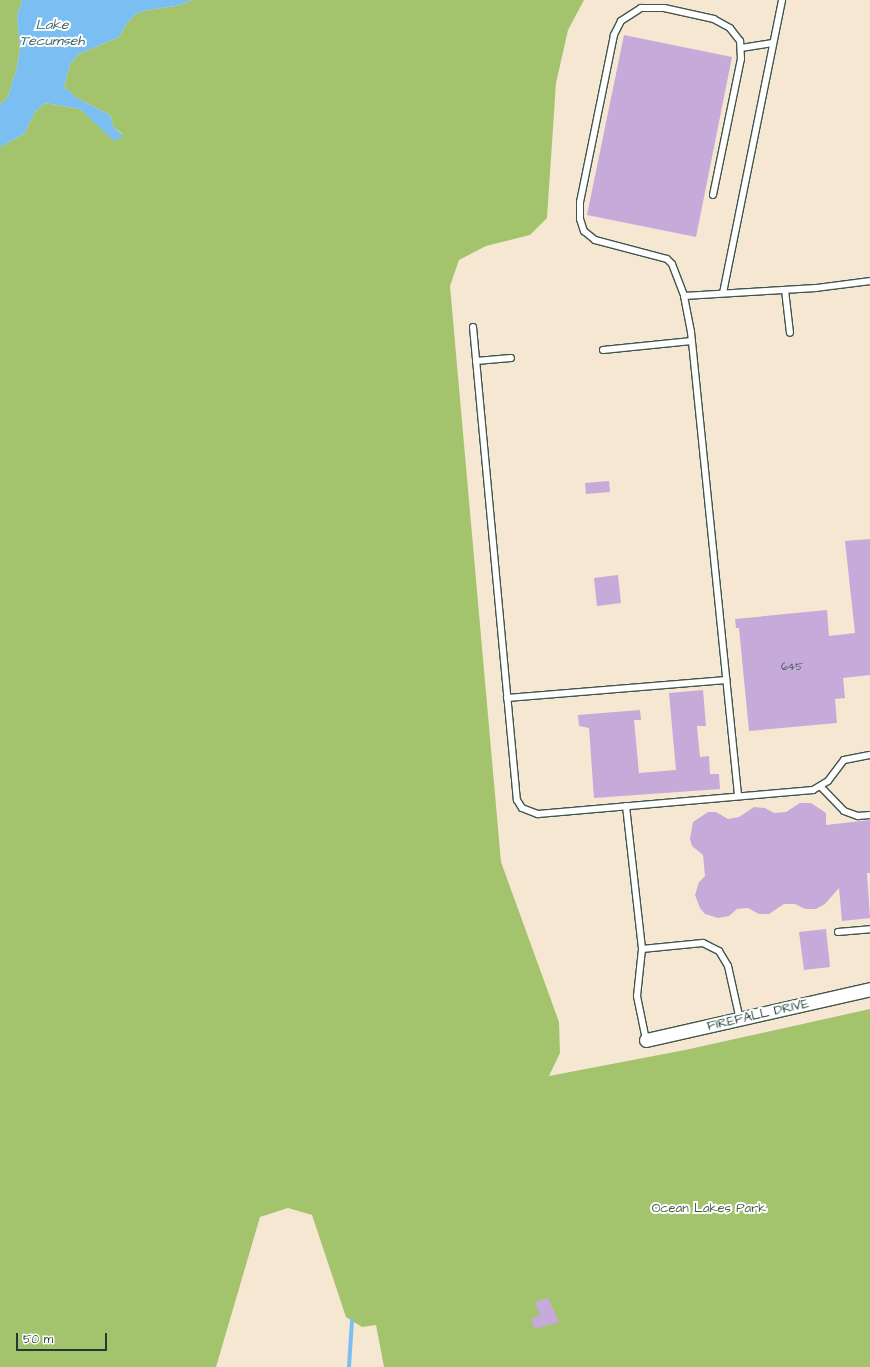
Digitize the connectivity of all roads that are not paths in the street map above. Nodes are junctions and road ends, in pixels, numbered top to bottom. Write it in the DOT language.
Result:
graph roads {
  1 [pos="641,0"];
  2 [pos="782,0"];
  3 [pos="641,8"];
  4 [pos="773,43"];
  5 [pos="741,48"];
  6 [pos="713,195"];
  7 [pos="870,281"];
  8 [pos="785,290"];
  9 [pos="723,293"];
  10 [pos="684,296"];
  11 [pos="473,327"];
  12 [pos="790,332"];
  13 [pos="692,341"];
  14 [pos="603,350"];
  15 [pos="510,358"];
  16 [pos="476,361"];
  17 [pos="726,680"];
  18 [pos="507,698"];
  19 [pos="870,755"];
  20 [pos="821,787"];
  21 [pos="738,796"];
  22 [pos="626,806"];
  23 [pos="870,815"];
  24 [pos="870,929"];
  25 [pos="838,932"];
  26 [pos="642,949"];
  27 [pos="870,989"];
  28 [pos="740,1020"];
  29 [pos="646,1040"];
  1 -- 3 [label="lane"];
  2 -- 4 [label="lane"];
  3 -- 5 [label="lane"];
  3 -- 10 [label="lane"];
  4 -- 5 [label="lane"];
  4 -- 9 [label="lane"];
  5 -- 6 [label="lane"];
  7 -- 8 [label="lane"];
  8 -- 9 [label="lane"];
  8 -- 12 [label="lane"];
  9 -- 10 [label="lane"];
  10 -- 13 [label="lane"];
  11 -- 16 [label="lane"];
  13 -- 14 [label="lane"];
  13 -- 17 [label="lane"];
  15 -- 16 [label="lane"];
  16 -- 18 [label="lane"];
  17 -- 18 [label="lane"];
  17 -- 21 [label="lane"];
  18 -- 22 [label="lane"];
  19 -- 20 [label="lane"];
  20 -- 21 [label="lane"];
  20 -- 23 [label="lane"];
  21 -- 22 [label="lane"];
  22 -- 26 [label="lane"];
  24 -- 25 [label="lane"];
  26 -- 28 [label="lane"];
  26 -- 29 [label="lane"];
  27 -- 28 [label="street, FIREFALL DRIVE"];
  28 -- 29 [label="street, FIREFALL DRIVE"];
}
